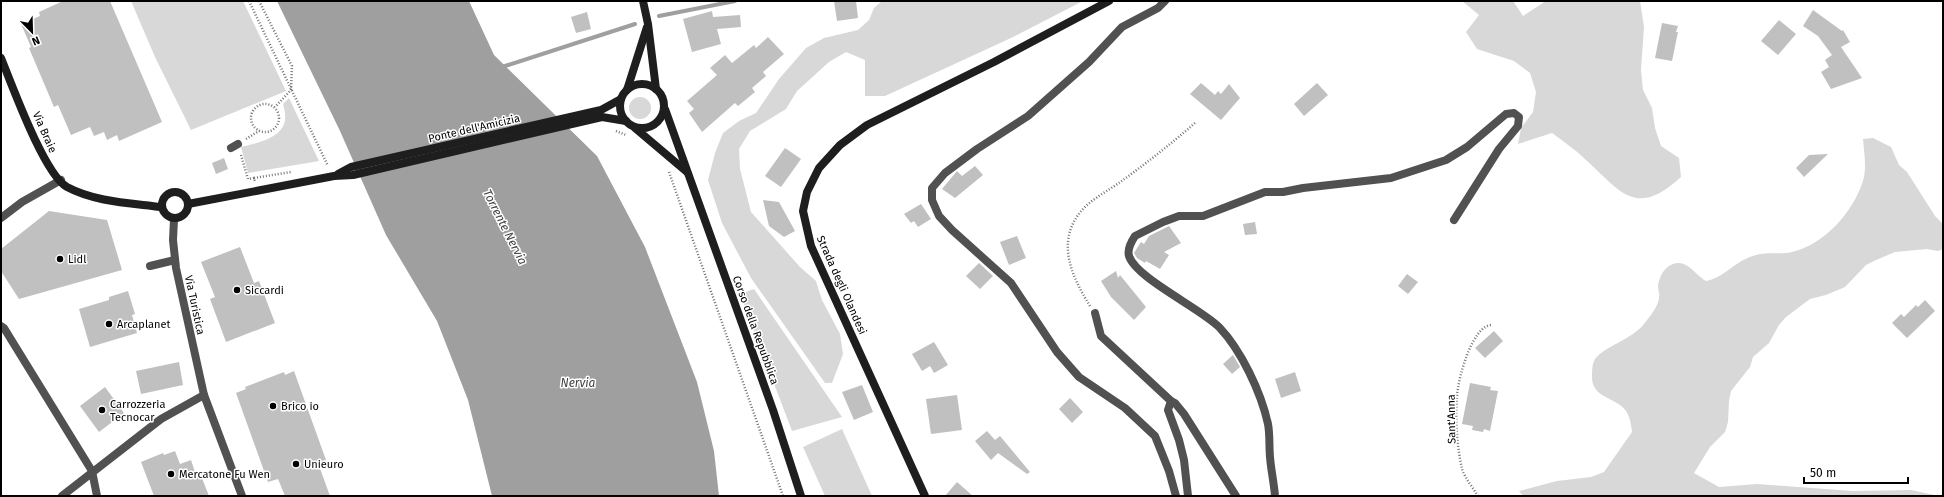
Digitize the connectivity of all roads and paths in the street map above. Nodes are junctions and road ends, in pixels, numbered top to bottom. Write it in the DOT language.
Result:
graph roads {
  1 [pos="249,1"];
  2 [pos="259,1"];
  3 [pos="643,1"];
  4 [pos="1108,1"];
  5 [pos="1165,1"];
  6 [pos="648,24"];
  7 [pos="1,58"];
  8 [pos="656,89"];
  9 [pos="291,90"];
  10 [pos="627,90"];
  11 [pos="621,99"];
  12 [pos="275,107"];
  13 [pos="665,109"];
  14 [pos="602,114"];
  15 [pos="626,121"];
  16 [pos="1196,123"];
  17 [pos="635,127"];
  18 [pos="613,130"];
  19 [pos="259,131"];
  20 [pos="631,137"];
  21 [pos="321,167"];
  22 [pos="245,170"];
  23 [pos="668,170"];
  24 [pos="299,171"];
  25 [pos="688,173"];
  26 [pos="254,178"];
  27 [pos="61,180"];
  28 [pos="188,204"];
  29 [pos="161,207"];
  30 [pos="1,218"];
  31 [pos="174,219"];
  32 [pos="1454,220"];
  33 [pos="175,260"];
  34 [pos="150,266"];
  35 [pos="1094,313"];
  36 [pos="1492,325"];
  37 [pos="1,326"];
  38 [pos="204,395"];
  39 [pos="1171,401"];
  40 [pos="92,471"];
  41 [pos="62,496"];
  42 [pos="97,496"];
  43 [pos="242,496"];
  44 [pos="783,496"];
  45 [pos="802,496"];
  46 [pos="925,496"];
  47 [pos="1176,496"];
  48 [pos="1188,496"];
  49 [pos="1236,496"];
  50 [pos="1275,496"];
  51 [pos="1478,496"];
  1 -- 9 [label="path"];
  2 -- 9 [label="path"];
  3 -- 6 [label="main road"];
  4 -- 46 [label="main road, Strada degli Olandesi"];
  5 -- 47 [label="street"];
  6 -- 8 [label="main road"];
  6 -- 10 [label="main road"];
  7 -- 27 [label="main road, Via Braie"];
  8 -- 10 [label="main road"];
  8 -- 13 [label="main road"];
  9 -- 12 [label="path"];
  9 -- 21 [label="path"];
  10 -- 11 [label="main road"];
  11 -- 14 [label="main road"];
  11 -- 15 [label="main road"];
  12 -- 19 [label="path"];
  12 -- 19 [label="path"];
  13 -- 17 [label="main road"];
  13 -- 25 [label="main road, Corso della Repubblica"];
  14 -- 15 [label="main road"];
  14 -- 28 [label="main road, Ponte dell'Amicizia"];
  15 -- 17 [label="main road"];
  16 -- 35 [label="path"];
  17 -- 25 [label="main road, Corso della Repubblica"];
  18 -- 20 [label="path"];
  19 -- 22 [label="path"];
  23 -- 44 [label="path"];
  24 -- 26 [label="path"];
  25 -- 45 [label="main road, Corso della Repubblica"];
  27 -- 29 [label="main road, Via Braie"];
  27 -- 30 [label="street"];
  28 -- 29 [label="main road"];
  28 -- 31 [label="main road"];
  29 -- 31 [label="main road"];
  31 -- 33 [label="street, Via Turistica"];
  32 -- 50 [label="street"];
  33 -- 34 [label="street"];
  33 -- 38 [label="street, Via Turistica"];
  35 -- 39 [label="street"];
  36 -- 51 [label="path, Sant'Anna"];
  37 -- 40 [label="street"];
  38 -- 40 [label="street"];
  38 -- 43 [label="street, Via Turistica"];
  39 -- 48 [label="street"];
  39 -- 49 [label="street"];
  40 -- 41 [label="street"];
  40 -- 42 [label="street"];
}
